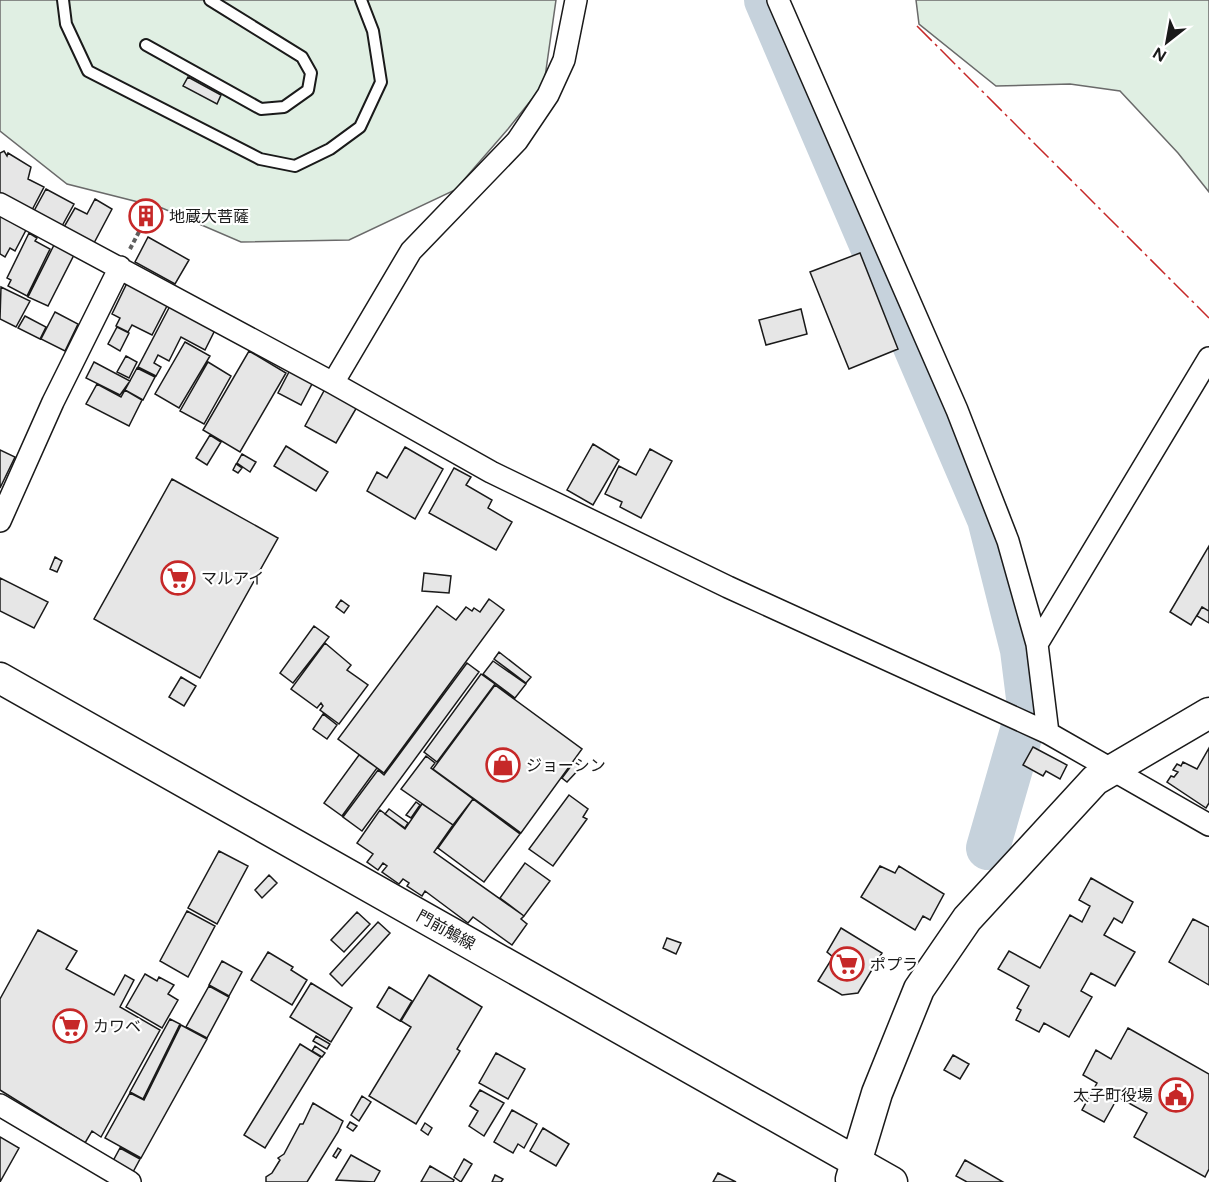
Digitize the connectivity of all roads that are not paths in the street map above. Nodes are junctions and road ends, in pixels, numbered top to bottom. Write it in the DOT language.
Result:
graph roads {
  1 [pos="63,0"];
  2 [pos="210,0"];
  3 [pos="362,0"];
  4 [pos="576,0"];
  5 [pos="778,0"];
  6 [pos="146,45"];
  7 [pos="0,204"];
  8 [pos="120,267"];
  9 [pos="1209,358"];
  10 [pos="333,383"];
  11 [pos="0,521"];
  12 [pos="1037,644"];
  13 [pos="0,678"];
  14 [pos="1209,713"];
  15 [pos="1033,726"];
  16 [pos="1111,770"];
  17 [pos="1209,825"];
  18 [pos="0,1105"];
  19 [pos="854,1172"];
  20 [pos="130,1182"];
  21 [pos="892,1182"];
  1 -- 3 [label="lane"];
  2 -- 6 [label="lane"];
  4 -- 10 [label="street"];
  5 -- 12 [label="street"];
  7 -- 8 [label="street"];
  8 -- 10 [label="street"];
  8 -- 11 [label="street"];
  9 -- 12 [label="street"];
  10 -- 15 [label="street"];
  12 -- 15 [label="street"];
  13 -- 19 [label="main road, 門前鵤線"];
  14 -- 16 [label="main road"];
  15 -- 16 [label="street"];
  16 -- 17 [label="street"];
  16 -- 19 [label="main road"];
  18 -- 20 [label="street"];
  19 -- 21 [label="main road, 門前鵤線"];
}
